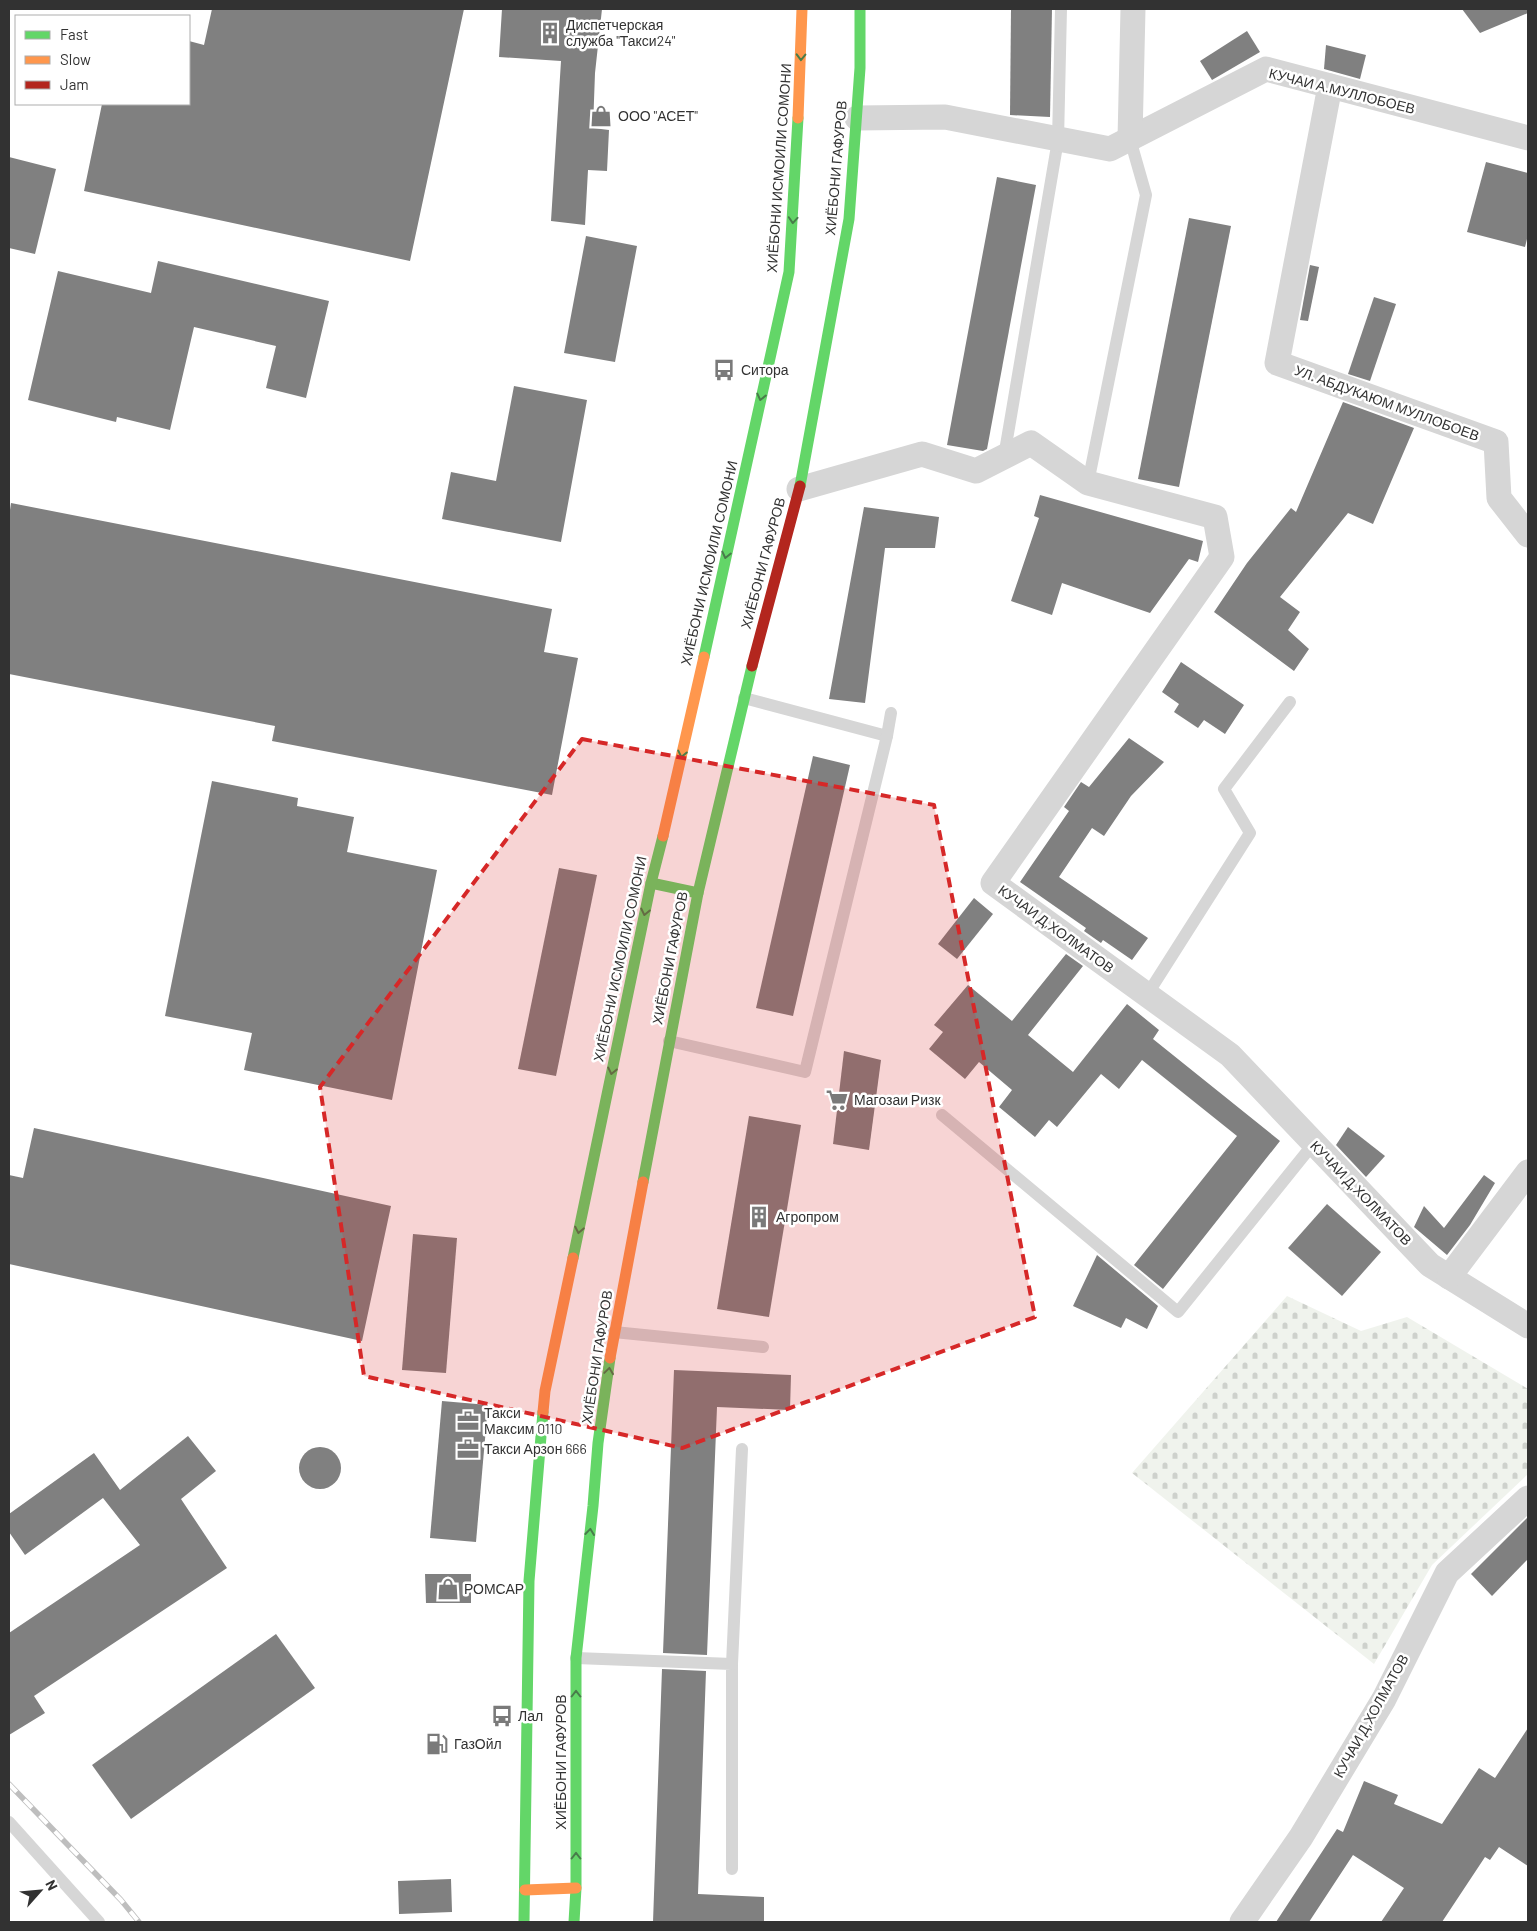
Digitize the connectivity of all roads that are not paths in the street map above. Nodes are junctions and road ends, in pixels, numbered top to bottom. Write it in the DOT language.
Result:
graph roads {
  1 [pos="802,9"];
  2 [pos="860,9"];
  3 [pos="1060,9"];
  4 [pos="1133,9"];
  5 [pos="1330,86"];
  6 [pos="857,118"];
  7 [pos="1528,138"];
  8 [pos="1058,140"];
  9 [pos="1120,144"];
  10 [pos="1004,457"];
  11 [pos="1088,483"];
  12 [pos="799,489"];
  13 [pos="1528,535"];
  14 [pos="744,698"];
  15 [pos="1290,702"];
  16 [pos="891,713"];
  17 [pos="887,736"];
  18 [pos="651,883"];
  19 [pos="698,893"];
  20 [pos="1148,995"];
  21 [pos="669,1041"];
  22 [pos="942,1115"];
  23 [pos="1314,1143"];
  24 [pos="1528,1172"];
  25 [pos="1449,1277"];
  26 [pos="1528,1326"];
  27 [pos="614,1332"];
  28 [pos="762,1347"];
  29 [pos="742,1449"];
  30 [pos="1528,1498"];
  31 [pos="576,1658"];
  32 [pos="732,1664"];
  33 [pos="9,1822"];
  34 [pos="732,1869"];
  35 [pos="576,1888"];
  36 [pos="525,1890"];
  37 [pos="99,1922"];
  38 [pos="524,1922"];
  39 [pos="574,1922"];
  40 [pos="1242,1922"];
  1 -- 18 [label="highway, ХИЁБОНИ ИСМОИЛИ СОМОНИ, one-way"];
  2 -- 6 [label="highway, ХИЁБОНИ ГАФУРОВ"];
  3 -- 8 [label="lane"];
  4 -- 9 [label="street"];
  5 -- 7 [label="street, КУЧАИ А.МУЛЛОБОЕВ"];
  5 -- 9 [label="street, КУЧАИ А.МУЛЛОБОЕВ"];
  5 -- 13 [label="street, УЛ. АБДУКАЮМ МУЛЛОБОЕВ"];
  6 -- 8 [label="street"];
  6 -- 12 [label="highway, ХИЁБОНИ ГАФУРОВ"];
  8 -- 9 [label="street"];
  8 -- 10 [label="lane"];
  9 -- 11 [label="lane"];
  10 -- 11 [label="street"];
  10 -- 12 [label="street"];
  11 -- 20 [label="street, КУЧАИ Д,ХОЛМАТОВ"];
  12 -- 14 [label="highway, ХИЁБОНИ ГАФУРОВ"];
  14 -- 17 [label="lane"];
  14 -- 19 [label="highway, ХИЁБОНИ ГАФУРОВ"];
  15 -- 20 [label="lane"];
  16 -- 17 [label="lane"];
  17 -- 21 [label="lane"];
  18 -- 19 [label="highway"];
  18 -- 36 [label="highway, ХИЁБОНИ ИСМОИЛИ СОМОНИ, one-way"];
  19 -- 21 [label="highway, ХИЁБОНИ ГАФУРОВ"];
  20 -- 23 [label="street, КУЧАИ Д,ХОЛМАТОВ"];
  21 -- 27 [label="highway, ХИЁБОНИ ГАФУРОВ"];
  22 -- 23 [label="lane"];
  23 -- 25 [label="street, КУЧАИ Д,ХОЛМАТОВ"];
  24 -- 25 [label="street"];
  25 -- 26 [label="street, КУЧАИ Д,ХОЛМАТОВ"];
  27 -- 28 [label="lane"];
  31 -- 27 [label="highway, ХИЁБОНИ ГАФУРОВ, one-way"];
  29 -- 32 [label="lane"];
  30 -- 40 [label="street, КУЧАИ Д,ХОЛМАТОВ"];
  31 -- 32 [label="lane"];
  35 -- 31 [label="highway, ХИЁБОНИ ГАФУРОВ, one-way"];
  32 -- 34 [label="lane"];
  33 -- 37 [label="lane"];
  35 -- 36 [label="highway"];
  35 -- 39 [label="highway, ХИЁБОНИ ГАФУРОВ"];
  36 -- 38 [label="highway, ХИЁБОНИ ИСМОИЛИ СОМОНИ"];
}
